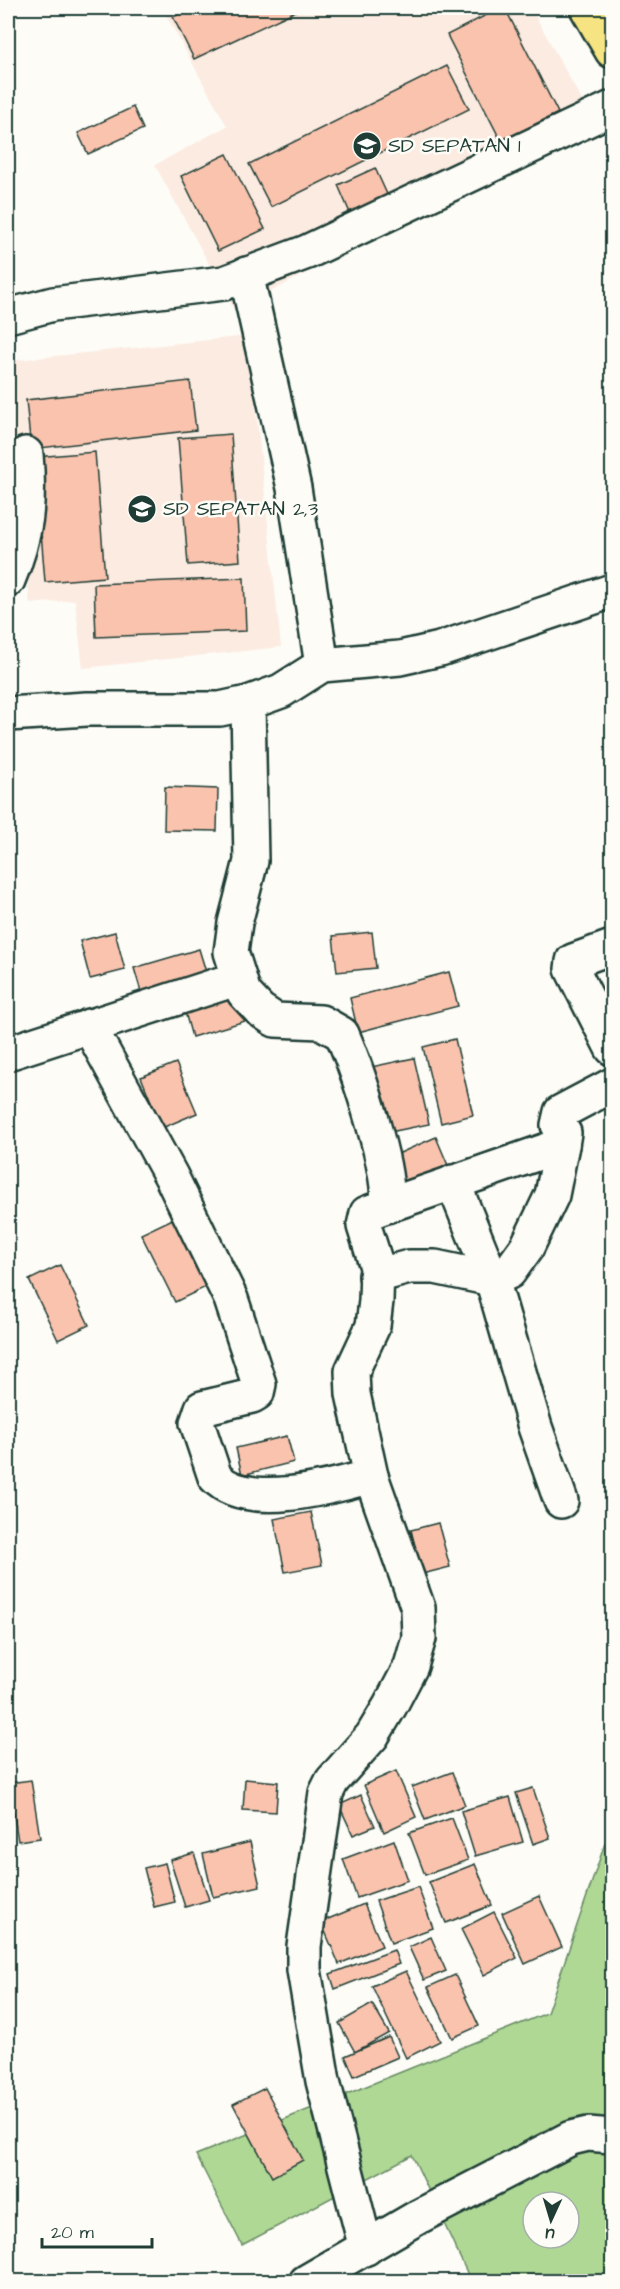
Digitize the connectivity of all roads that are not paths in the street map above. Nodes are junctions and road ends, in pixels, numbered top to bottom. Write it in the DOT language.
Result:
graph roads {
  1 [pos="587,8"];
  2 [pos="612,51"];
  3 [pos="612,108"];
  4 [pos="246,274"];
  5 [pos="8,316"];
  6 [pos="26,454"];
  7 [pos="8,580"];
  8 [pos="612,591"];
  9 [pos="322,665"];
  10 [pos="248,703"];
  11 [pos="8,714"];
  12 [pos="612,947"];
  13 [pos="239,978"];
  14 [pos="89,1026"];
  15 [pos="612,1048"];
  16 [pos="8,1053"];
  17 [pos="612,1085"];
  18 [pos="562,1145"];
  19 [pos="453,1182"];
  20 [pos="386,1206"];
  21 [pos="376,1276"];
  22 [pos="492,1279"];
  23 [pos="371,1476"];
  24 [pos="561,1501"];
  25 [pos="612,2136"];
  26 [pos="366,2248"];
  27 [pos="306,2282"];
  1 -- 2 [label="main road"];
  3 -- 4 [label="street"];
  4 -- 5 [label="street"];
  4 -- 9 [label="street"];
  6 -- 7 [label="street"];
  8 -- 9 [label="street"];
  9 -- 10 [label="street"];
  10 -- 11 [label="street"];
  10 -- 13 [label="street"];
  12 -- 15 [label="street"];
  13 -- 14 [label="street"];
  13 -- 20 [label="street"];
  14 -- 16 [label="street"];
  14 -- 23 [label="street"];
  17 -- 18 [label="street"];
  18 -- 19 [label="street"];
  18 -- 22 [label="street"];
  19 -- 20 [label="street"];
  19 -- 22 [label="street"];
  20 -- 21 [label="street"];
  21 -- 22 [label="street"];
  21 -- 23 [label="street"];
  22 -- 24 [label="street"];
  23 -- 26 [label="street"];
  25 -- 26 [label="street"];
  26 -- 27 [label="street"];
}
